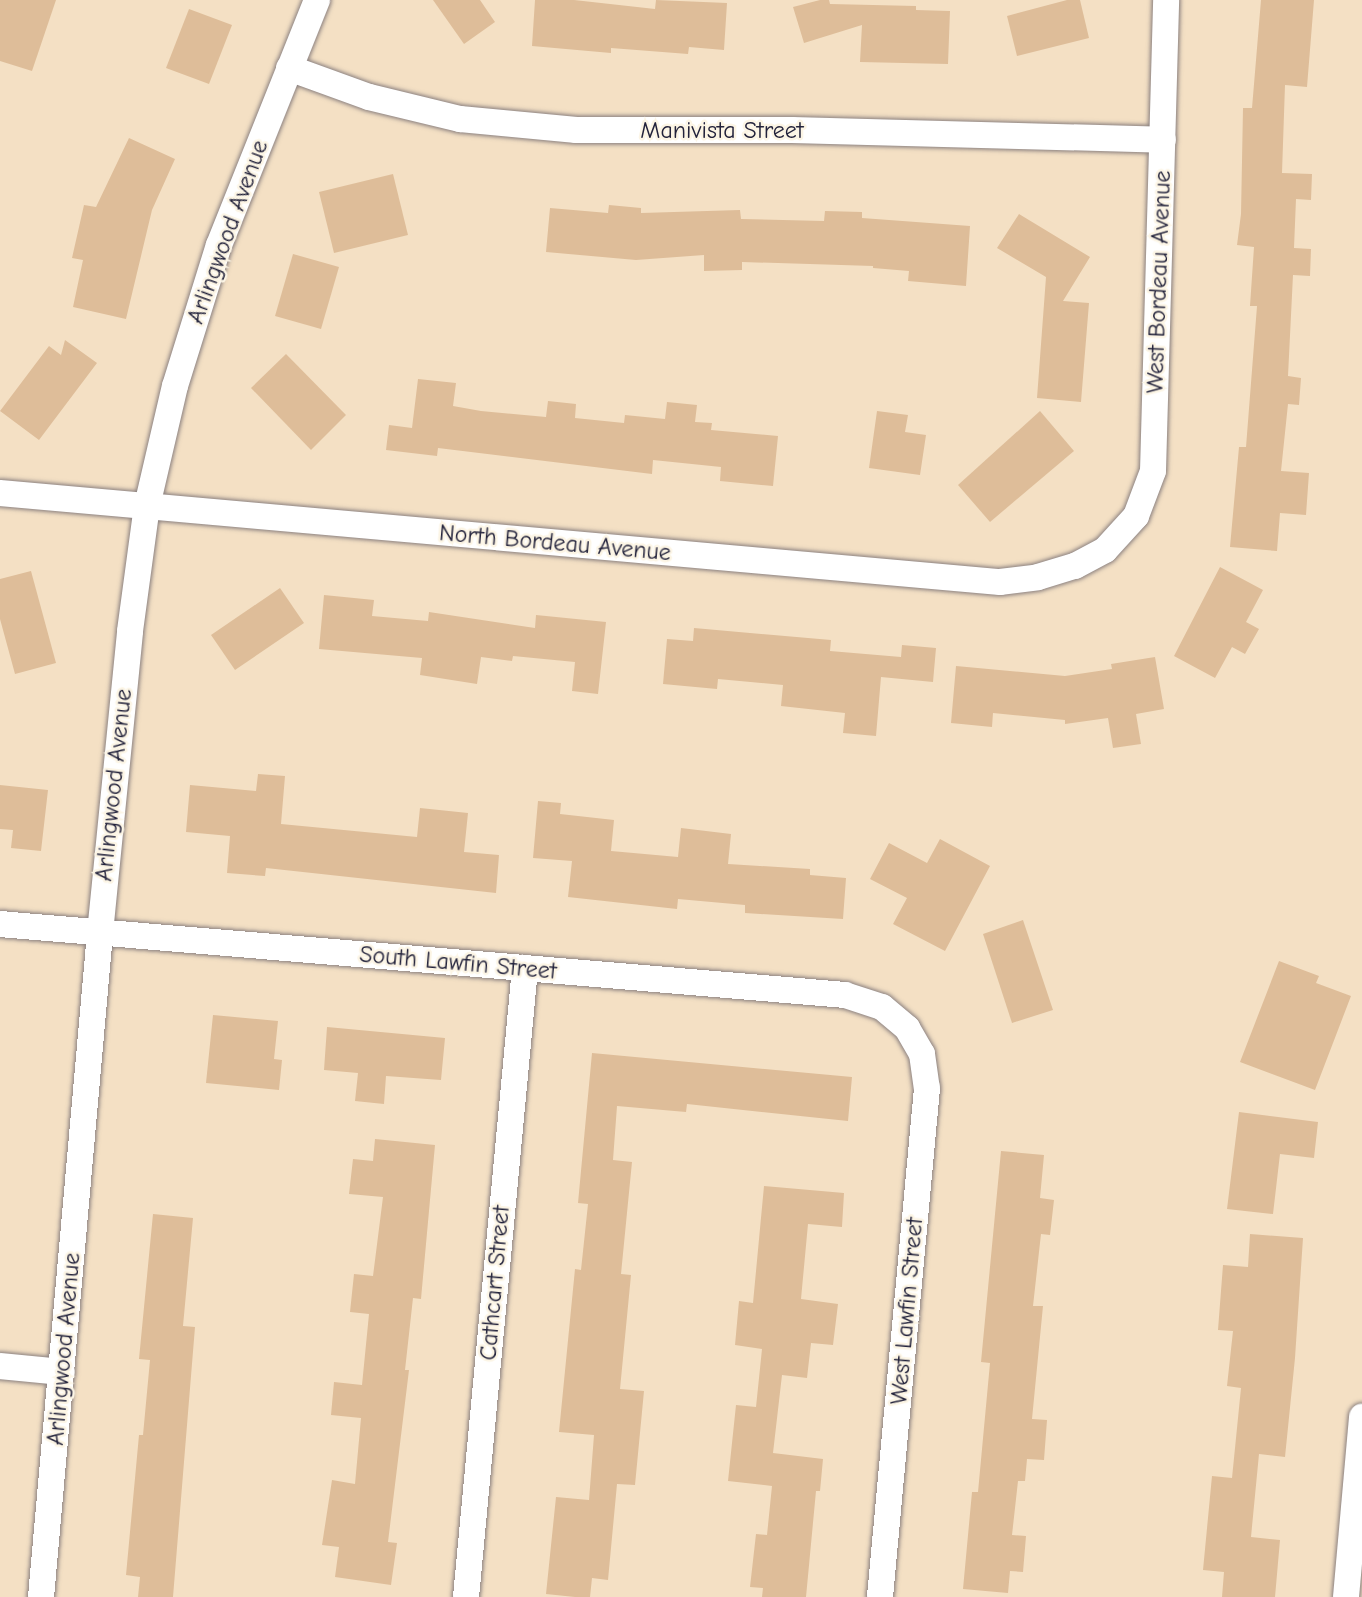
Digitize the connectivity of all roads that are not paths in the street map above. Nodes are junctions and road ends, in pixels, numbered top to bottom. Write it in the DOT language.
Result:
graph roads {
  1 [pos="317,0"];
  2 [pos="1166,0"];
  3 [pos="289,68"];
  4 [pos="1163,140"];
  5 [pos="0,493"];
  6 [pos="146,506"];
  7 [pos="1105,550"];
  8 [pos="0,924"];
  9 [pos="100,933"];
  10 [pos="525,968"];
  11 [pos="907,1028"];
  12 [pos="0,1366"];
  13 [pos="62,1372"];
  14 [pos="1362,1417"];
  15 [pos="41,1597"];
  16 [pos="466,1597"];
  17 [pos="880,1597"];
  18 [pos="1346,1597"];
  1 -- 3 [label="street, Arlingwood Avenue"];
  2 -- 4 [label="street, West Bordeau Avenue"];
  3 -- 4 [label="street, Manivista Street"];
  3 -- 6 [label="street, Arlingwood Avenue"];
  4 -- 7 [label="street, West Bordeau Avenue"];
  5 -- 6 [label="street, North Bordeau Avenue"];
  6 -- 7 [label="street, North Bordeau Avenue"];
  6 -- 9 [label="street, Arlingwood Avenue"];
  8 -- 9 [label="street, South Lawfin Street"];
  9 -- 10 [label="street, South Lawfin Street"];
  9 -- 13 [label="street, Arlingwood Avenue"];
  10 -- 11 [label="street, South Lawfin Street"];
  10 -- 16 [label="street, Cathcart Street"];
  11 -- 17 [label="street, West Lawfin Street"];
  12 -- 13 [label="street"];
  13 -- 15 [label="street, Arlingwood Avenue"];
  14 -- 18 [label="street"];
}
